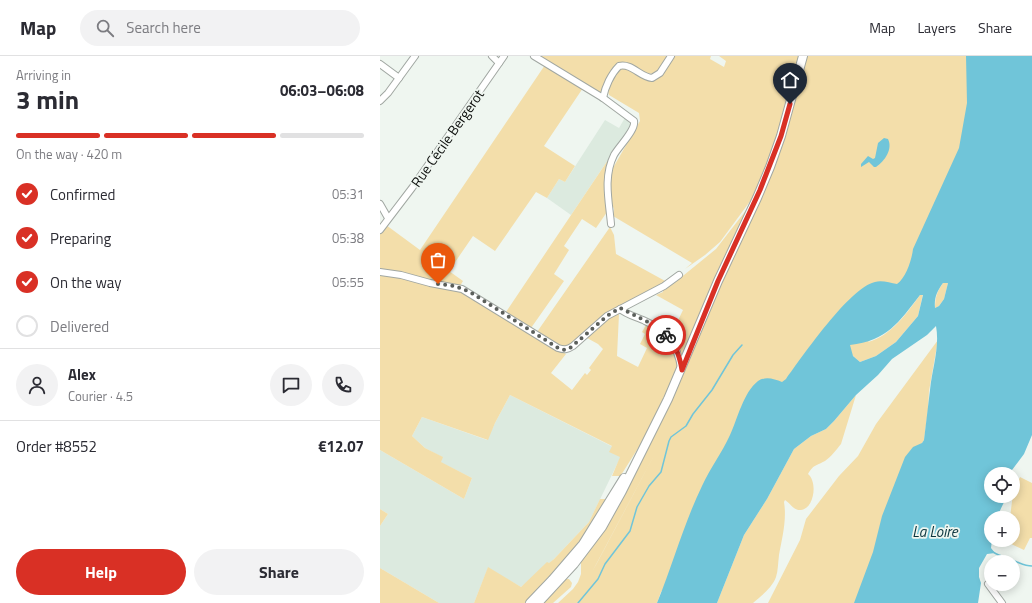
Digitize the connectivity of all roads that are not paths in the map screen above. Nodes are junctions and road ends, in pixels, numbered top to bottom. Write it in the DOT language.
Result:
graph roads {
  1 [pos="415,56"];
  2 [pos="492,56"];
  3 [pos="504,56"];
  4 [pos="534,56"];
  5 [pos="672,56"];
  6 [pos="803,56"];
  7 [pos="500,63"];
  8 [pos="380,64"];
  9 [pos="399,78"];
  10 [pos="603,98"];
  11 [pos="380,101"];
  12 [pos="380,204"];
  13 [pos="388,218"];
  14 [pos="611,224"];
  15 [pos="380,230"];
  16 [pos="380,272"];
  17 [pos="679,275"];
  18 [pos="620,308"];
  19 [pos="682,370"];
  20 [pos="643,447"];
  21 [pos="993,591"];
  22 [pos="530,603"];
  23 [pos="538,603"];
  24 [pos="1002,603"];
  1 -- 9 [label="street"];
  2 -- 7 [label="street"];
  3 -- 7 [label="street, Rue Cécile Bergerot"];
  4 -- 10 [label="street"];
  5 -- 10 [label="street"];
  6 -- 19 [label="main road"];
  7 -- 13 [label="street, Rue Cécile Bergerot"];
  8 -- 9 [label="street"];
  9 -- 11 [label="street"];
  10 -- 14 [label="street"];
  12 -- 13 [label="street"];
  13 -- 15 [label="street, Rue Cécile Bergerot"];
  16 -- 18 [label="street"];
  17 -- 18 [label="street"];
  18 -- 19 [label="street"];
  19 -- 20 [label="main road"];
  20 -- 22 [label="main road"];
  20 -- 23 [label="main road"];
  21 -- 24 [label="street"];
}
